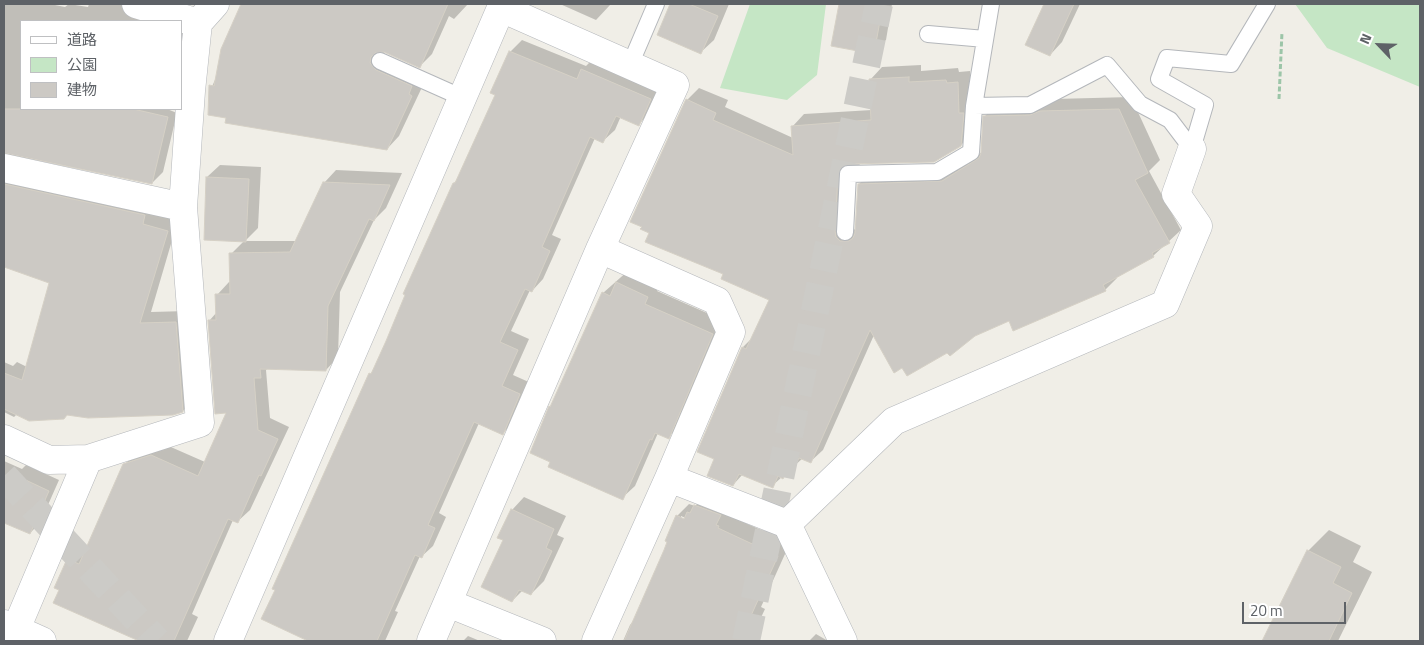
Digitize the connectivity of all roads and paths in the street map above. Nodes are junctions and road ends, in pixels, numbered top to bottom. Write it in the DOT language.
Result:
graph roads {
  1 [pos="136,4"];
  2 [pos="656,4"];
  3 [pos="991,4"];
  4 [pos="1267,4"];
  5 [pos="207,13"];
  6 [pos="1283,27"];
  7 [pos="928,34"];
  8 [pos="985,38"];
  9 [pos="380,61"];
  10 [pos="630,65"];
  11 [pos="463,98"];
  12 [pos="1279,99"];
  13 [pos="974,106"];
  14 [pos="1192,150"];
  15 [pos="4,168"];
  16 [pos="183,207"];
  17 [pos="845,232"];
  18 [pos="600,249"];
  19 [pos="4,439"];
  20 [pos="88,459"];
  21 [pos="669,478"];
  22 [pos="787,524"];
  23 [pos="448,604"];
  24 [pos="10,632"];
  25 [pos="42,641"];
  26 [pos="230,641"];
  27 [pos="432,641"];
  28 [pos="542,641"];
  29 [pos="596,641"];
  30 [pos="843,641"];
  1 -- 5 [label="street"];
  2 -- 10 [label="lane"];
  3 -- 8 [label="lane"];
  4 -- 14 [label="lane"];
  5 -- 16 [label="street"];
  6 -- 12 [label="path"];
  7 -- 8 [label="lane"];
  8 -- 13 [label="lane"];
  9 -- 11 [label="lane"];
  10 -- 11 [label="street"];
  10 -- 18 [label="street"];
  11 -- 26 [label="street"];
  13 -- 14 [label="lane"];
  13 -- 17 [label="lane"];
  14 -- 22 [label="street"];
  15 -- 16 [label="street"];
  16 -- 20 [label="street"];
  18 -- 21 [label="street"];
  18 -- 23 [label="street"];
  19 -- 20 [label="street"];
  20 -- 24 [label="street"];
  21 -- 22 [label="street"];
  21 -- 29 [label="street"];
  22 -- 30 [label="street"];
  23 -- 27 [label="street"];
  23 -- 28 [label="street"];
  24 -- 25 [label="street"];
}
